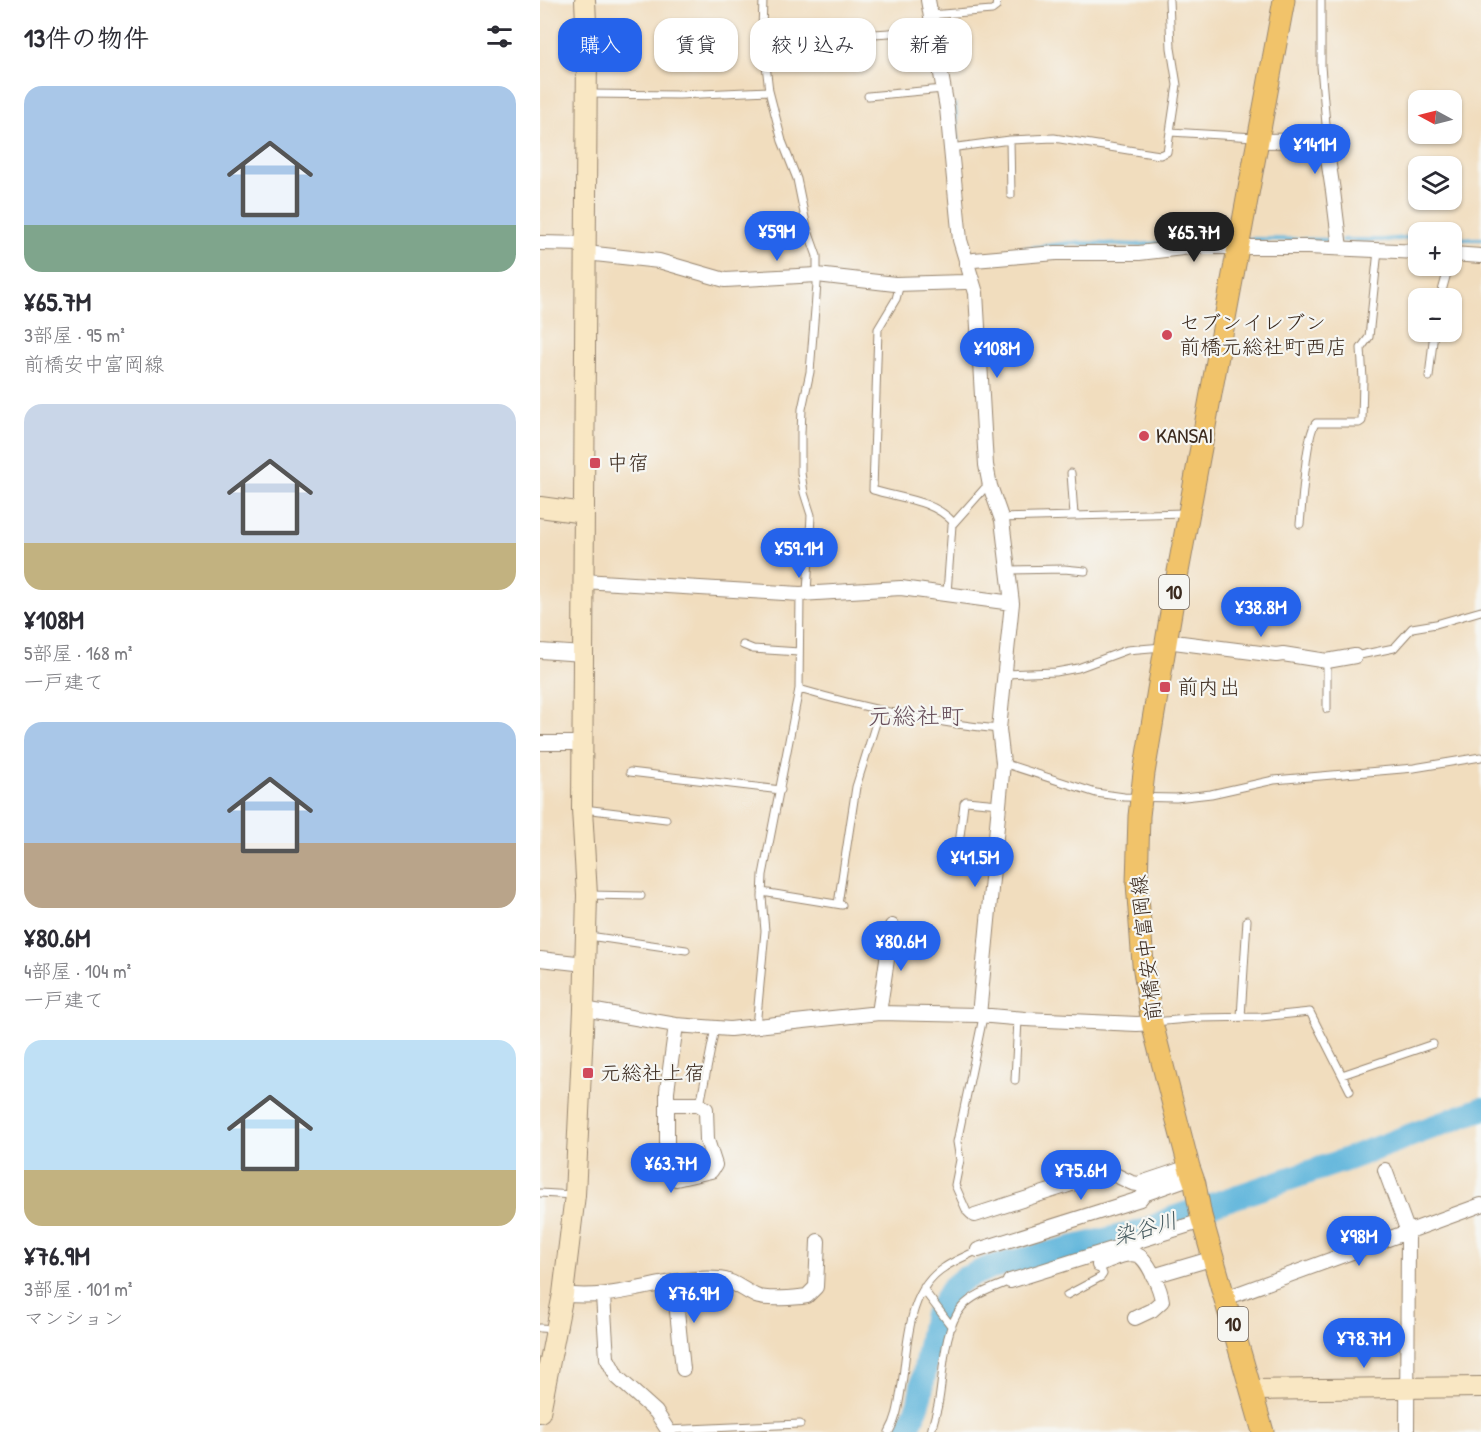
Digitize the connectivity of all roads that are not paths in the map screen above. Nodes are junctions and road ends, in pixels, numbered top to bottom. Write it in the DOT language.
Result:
graph roads {
  1 [pos="585,0"];
  2 [pos="763,0"];
  3 [pos="928,0"];
  4 [pos="997,0"];
  5 [pos="1169,0"];
  6 [pos="1284,0"];
  7 [pos="1321,0"];
  8 [pos="930,15"];
  9 [pos="931,18"];
  10 [pos="941,72"];
  11 [pos="944,89"];
  12 [pos="769,91"];
  13 [pos="587,94"];
  14 [pos="868,96"];
  15 [pos="1170,132"];
  16 [pos="1258,139"];
  17 [pos="1010,140"];
  18 [pos="1325,141"];
  19 [pos="950,147"];
  20 [pos="1011,195"];
  21 [pos="540,243"];
  22 [pos="586,248"];
  23 [pos="1340,248"];
  24 [pos="1236,249"];
  25 [pos="1377,250"];
  26 [pos="1408,251"];
  27 [pos="1462,255"];
  28 [pos="1481,256"];
  29 [pos="966,263"];
  30 [pos="817,275"];
  31 [pos="972,280"];
  32 [pos="900,285"];
  33 [pos="1433,342"];
  34 [pos="1429,377"];
  35 [pos="1071,473"];
  36 [pos="990,486"];
  37 [pos="540,507"];
  38 [pos="584,513"];
  39 [pos="1189,514"];
  40 [pos="1074,515"];
  41 [pos="1001,518"];
  42 [pos="953,522"];
  43 [pos="1300,524"];
  44 [pos="1008,570"];
  45 [pos="1085,571"];
  46 [pos="584,581"];
  47 [pos="947,593"];
  48 [pos="803,594"];
  49 [pos="1012,603"];
  50 [pos="1481,611"];
  51 [pos="1165,644"];
  52 [pos="743,645"];
  53 [pos="540,651"];
  54 [pos="799,652"];
  55 [pos="583,654"];
  56 [pos="1355,656"];
  57 [pos="1328,661"];
  58 [pos="1005,674"];
  59 [pos="799,689"];
  60 [pos="1327,709"];
  61 [pos="880,710"];
  62 [pos="999,729"];
  63 [pos="540,743"];
  64 [pos="583,743"];
  65 [pos="1481,757"];
  66 [pos="1003,763"];
  67 [pos="630,772"];
  68 [pos="781,790"];
  69 [pos="1141,797"];
  70 [pos="999,804"];
  71 [pos="582,809"];
  72 [pos="666,819"];
  73 [pos="957,861"];
  74 [pos="762,892"];
  75 [pos="587,895"];
  76 [pos="641,896"];
  77 [pos="1248,920"];
  78 [pos="892,926"];
  79 [pos="586,936"];
  80 [pos="686,950"];
  81 [pos="540,959"];
  82 [pos="585,964"];
  83 [pos="584,1010"];
  84 [pos="879,1013"];
  85 [pos="980,1015"];
  86 [pos="1241,1017"];
  87 [pos="1018,1019"];
  88 [pos="1152,1023"];
  89 [pos="676,1024"];
  90 [pos="756,1027"];
  91 [pos="715,1028"];
  92 [pos="1433,1044"];
  93 [pos="1342,1074"];
  94 [pos="1015,1080"];
  95 [pos="1350,1091"];
  96 [pos="667,1104"];
  97 [pos="700,1105"];
  98 [pos="1385,1170"];
  99 [pos="1192,1176"];
  100 [pos="540,1193"];
  101 [pos="575,1195"];
  102 [pos="1481,1205"];
  103 [pos="975,1215"];
  104 [pos="1202,1218"];
  105 [pos="1408,1232"];
  106 [pos="818,1241"];
  107 [pos="978,1251"];
  108 [pos="1214,1258"];
  109 [pos="1099,1265"];
  110 [pos="1153,1276"];
  111 [pos="1010,1281"];
  112 [pos="674,1282"];
  113 [pos="925,1290"];
  114 [pos="563,1294"];
  115 [pos="1067,1295"];
  116 [pos="603,1296"];
  117 [pos="1226,1298"];
  118 [pos="1135,1318"];
  119 [pos="951,1325"];
  120 [pos="549,1328"];
  121 [pos="682,1369"];
  122 [pos="1481,1387"];
  123 [pos="1408,1388"];
  124 [pos="1252,1390"];
  125 [pos="540,1412"];
  126 [pos="800,1424"];
  127 [pos="668,1431"];
  128 [pos="889,1432"];
  129 [pos="931,1432"];
  130 [pos="1263,1432"];
  131 [pos="1407,1432"];
  1 -- 13 [label="main road"];
  2 -- 12 [label="lane"];
  3 -- 8 [label="street"];
  4 -- 8 [label="lane"];
  5 -- 15 [label="lane"];
  6 -- 16 [label="main road, 前橋安中富岡線 / 10"];
  7 -- 18 [label="lane"];
  8 -- 9 [label="street"];
  10 -- 11 [label="street"];
  11 -- 14 [label="lane"];
  11 -- 19 [label="street"];
  12 -- 13 [label="lane"];
  12 -- 30 [label="lane"];
  13 -- 22 [label="main road"];
  15 -- 16 [label="lane"];
  15 -- 17 [label="lane"];
  16 -- 18 [label="street"];
  16 -- 24 [label="main road, 前橋安中富岡線 / 10"];
  17 -- 19 [label="lane"];
  17 -- 20 [label="lane"];
  18 -- 23 [label="street"];
  19 -- 29 [label="street"];
  21 -- 22 [label="street"];
  22 -- 30 [label="street"];
  22 -- 38 [label="main road"];
  23 -- 24 [label="street"];
  23 -- 25 [label="street"];
  24 -- 29 [label="street"];
  24 -- 39 [label="main road, 前橋安中富岡線 / 10"];
  25 -- 26 [label="street"];
  25 -- 43 [label="lane"];
  27 -- 28 [label="street"];
  29 -- 31 [label="street"];
  30 -- 32 [label="street"];
  30 -- 48 [label="lane"];
  31 -- 32 [label="street"];
  31 -- 36 [label="street"];
  32 -- 42 [label="lane"];
  33 -- 34 [label="lane"];
  35 -- 40 [label="lane"];
  36 -- 41 [label="street"];
  36 -- 42 [label="lane"];
  37 -- 38 [label="main road"];
  38 -- 46 [label="main road"];
  39 -- 40 [label="lane"];
  39 -- 51 [label="main road, 前橋安中富岡線 / 10"];
  40 -- 41 [label="lane"];
  41 -- 44 [label="street"];
  42 -- 47 [label="lane"];
  44 -- 45 [label="lane"];
  44 -- 49 [label="street"];
  46 -- 48 [label="street"];
  46 -- 55 [label="main road"];
  47 -- 48 [label="street"];
  47 -- 49 [label="street"];
  48 -- 54 [label="lane"];
  49 -- 58 [label="street"];
  50 -- 56 [label="lane"];
  51 -- 57 [label="street"];
  51 -- 58 [label="lane"];
  51 -- 69 [label="main road, 前橋安中富岡線 / 10"];
  52 -- 54 [label="lane"];
  53 -- 55 [label="street"];
  54 -- 59 [label="lane"];
  55 -- 64 [label="main road"];
  56 -- 57 [label="street"];
  57 -- 60 [label="lane"];
  58 -- 62 [label="street"];
  59 -- 61 [label="lane"];
  59 -- 68 [label="lane"];
  61 -- 62 [label="lane"];
  61 -- 74 [label="lane"];
  62 -- 66 [label="street"];
  63 -- 64 [label="street"];
  64 -- 71 [label="main road"];
  65 -- 69 [label="lane"];
  66 -- 69 [label="lane"];
  66 -- 70 [label="street"];
  67 -- 68 [label="lane"];
  68 -- 74 [label="lane"];
  69 -- 88 [label="main road, 前橋安中富岡線 / 10"];
  70 -- 73 [label="lane"];
  70 -- 85 [label="street"];
  71 -- 72 [label="lane"];
  71 -- 75 [label="main road"];
  74 -- 90 [label="lane"];
  75 -- 76 [label="lane"];
  75 -- 79 [label="main road"];
  77 -- 86 [label="lane"];
  78 -- 84 [label="street"];
  79 -- 80 [label="lane"];
  79 -- 82 [label="main road"];
  81 -- 82 [label="street"];
  82 -- 83 [label="main road"];
  83 -- 89 [label="street"];
  83 -- 101 [label="main road"];
  84 -- 85 [label="street"];
  84 -- 90 [label="street"];
  85 -- 87 [label="street"];
  85 -- 103 [label="lane"];
  86 -- 88 [label="lane"];
  86 -- 93 [label="lane"];
  87 -- 88 [label="street"];
  87 -- 94 [label="lane"];
  88 -- 99 [label="main road, 前橋安中富岡線 / 10"];
  89 -- 91 [label="street"];
  89 -- 96 [label="street"];
  90 -- 91 [label="street"];
  91 -- 97 [label="lane"];
  92 -- 93 [label="lane"];
  93 -- 95 [label="lane"];
  96 -- 97 [label="street"];
  96 -- 97 [label="street"];
  98 -- 105 [label="street"];
  99 -- 103 [label="street"];
  99 -- 104 [label="main road, 10"];
  99 -- 107 [label="street"];
  100 -- 101 [label="lane"];
  101 -- 114 [label="main road"];
  102 -- 105 [label="street"];
  104 -- 108 [label="main road, 10"];
  104 -- 111 [label="street"];
  105 -- 117 [label="street"];
  105 -- 123 [label="street"];
  106 -- 112 [label="street"];
  107 -- 113 [label="lane"];
  108 -- 110 [label="street"];
  108 -- 117 [label="main road, 10"];
  109 -- 110 [label="street"];
  109 -- 115 [label="lane"];
  110 -- 118 [label="street"];
  111 -- 119 [label="lane"];
  112 -- 116 [label="street"];
  112 -- 121 [label="street"];
  113 -- 119 [label="lane"];
  113 -- 128 [label="lane"];
  114 -- 116 [label="street"];
  114 -- 120 [label="main road"];
  116 -- 127 [label="street"];
  117 -- 124 [label="main road, 10"];
  119 -- 129 [label="lane"];
  120 -- 125 [label="main road"];
  122 -- 123 [label="main road"];
  123 -- 124 [label="main road"];
  123 -- 131 [label="street"];
  124 -- 130 [label="main road, 10"];
  126 -- 127 [label="lane"];
}
